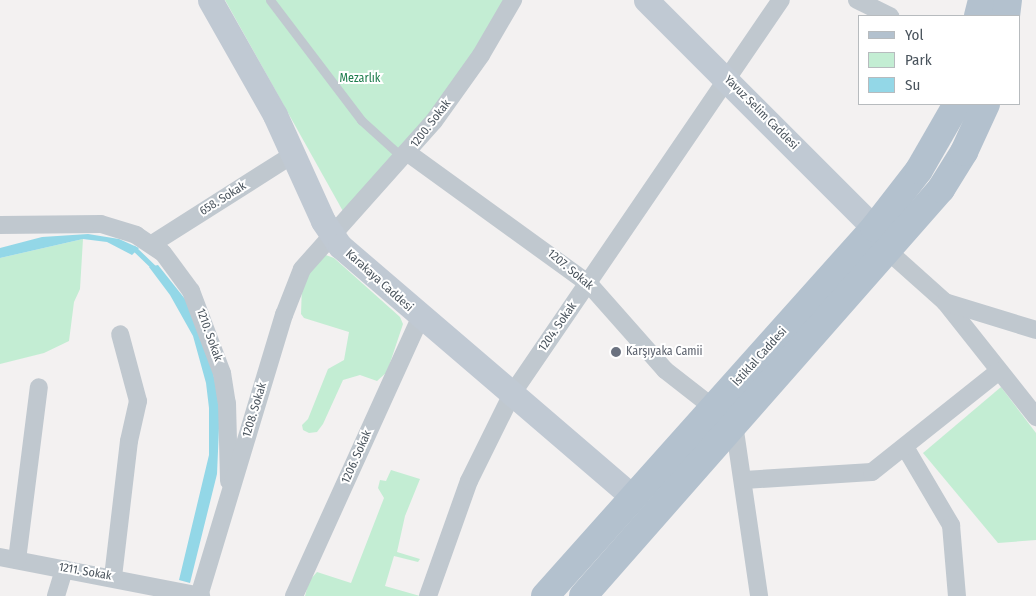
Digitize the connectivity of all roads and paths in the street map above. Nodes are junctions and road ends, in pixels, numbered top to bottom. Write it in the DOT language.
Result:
graph roads {
  1 [pos="210,0"];
  2 [pos="270,0"];
  3 [pos="513,0"];
  4 [pos="646,0"];
  5 [pos="781,0"];
  6 [pos="857,0"];
  7 [pos="982,0"];
  8 [pos="1008,0"];
  9 [pos="888,15"];
  10 [pos="978,15"];
  11 [pos="1006,15"];
  12 [pos="726,78"];
  13 [pos="955,105"];
  14 [pos="986,105"];
  15 [pos="294,154"];
  16 [pos="406,155"];
  17 [pos="0,225"];
  18 [pos="874,228"];
  19 [pos="331,234"];
  20 [pos="152,244"];
  21 [pos="888,251"];
  22 [pos="589,284"];
  23 [pos="945,302"];
  24 [pos="420,318"];
  25 [pos="1036,330"];
  26 [pos="120,334"];
  27 [pos="999,371"];
  28 [pos="39,386"];
  29 [pos="512,394"];
  30 [pos="724,417"];
  31 [pos="1036,417"];
  32 [pos="905,447"];
  33 [pos="744,480"];
  34 [pos="230,496"];
  35 [pos="632,496"];
  36 [pos="9,559"];
  37 [pos="64,569"];
  38 [pos="113,577"];
  39 [pos="56,596"];
  40 [pos="200,596"];
  41 [pos="294,596"];
  42 [pos="428,596"];
  43 [pos="545,596"];
  44 [pos="583,596"];
  45 [pos="759,596"];
  46 [pos="956,596"];
  1 -- 15 [label="street, Karakaya Caddesi"];
  2 -- 16 [label="lane"];
  3 -- 16 [label="street, 1200. Sokak"];
  4 -- 12 [label="street, Yavuz Selim Caddesi"];
  5 -- 12 [label="street, 1204. Sokak"];
  6 -- 9 [label="street"];
  7 -- 10 [label="main road"];
  8 -- 11 [label="main road"];
  12 -- 18 [label="street, Yavuz Selim Caddesi"];
  12 -- 22 [label="street, 1204. Sokak"];
  13 -- 18 [label="main road, İstiklal Caddesi"];
  14 -- 21 [label="main road, İstiklal Caddesi"];
  15 -- 19 [label="street, Karakaya Caddesi"];
  15 -- 20 [label="street, 658. Sokak"];
  16 -- 19 [label="street, 1200. Sokak"];
  16 -- 22 [label="street, 1207. Sokak"];
  17 -- 20 [label="street, 1210. Sokak"];
  18 -- 30 [label="main road, İstiklal Caddesi"];
  19 -- 24 [label="street, Karakaya Caddesi"];
  19 -- 34 [label="street, 1208. Sokak"];
  20 -- 34 [label="street, 1210. Sokak"];
  21 -- 23 [label="street"];
  21 -- 30 [label="main road, İstiklal Caddesi"];
  22 -- 29 [label="street, 1204. Sokak"];
  22 -- 30 [label="street, 1207. Sokak"];
  23 -- 25 [label="street"];
  23 -- 27 [label="street"];
  24 -- 29 [label="street, Karakaya Caddesi"];
  24 -- 41 [label="street, 1206. Sokak"];
  26 -- 38 [label="street"];
  27 -- 31 [label="street"];
  27 -- 32 [label="street"];
  28 -- 36 [label="street"];
  29 -- 35 [label="street, Karakaya Caddesi"];
  29 -- 42 [label="street, 1204. Sokak"];
  30 -- 33 [label="street"];
  30 -- 35 [label="main road, İstiklal Caddesi"];
  30 -- 44 [label="main road, İstiklal Caddesi"];
  32 -- 33 [label="street"];
  32 -- 46 [label="street"];
  33 -- 45 [label="street"];
  34 -- 40 [label="street, 1208. Sokak"];
  35 -- 43 [label="main road, İstiklal Caddesi"];
  36 -- 37 [label="street, 1211. Sokak"];
  37 -- 38 [label="street, 1211. Sokak"];
  37 -- 39 [label="street"];
  38 -- 40 [label="street, 1211. Sokak"];
}
